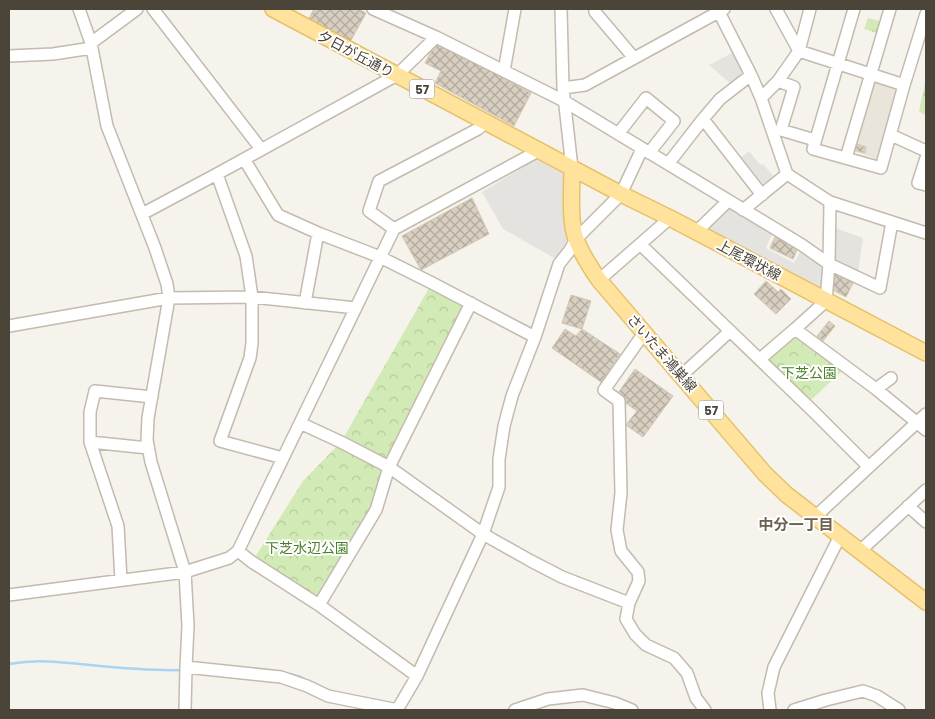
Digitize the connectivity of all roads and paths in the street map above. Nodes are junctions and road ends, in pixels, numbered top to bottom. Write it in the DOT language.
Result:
graph roads {
  1 [pos="79,9"];
  2 [pos="136,9"];
  3 [pos="153,9"];
  4 [pos="273,9"];
  5 [pos="373,9"];
  6 [pos="515,9"];
  7 [pos="561,9"];
  8 [pos="595,9"];
  9 [pos="776,9"];
  10 [pos="810,9"];
  11 [pos="854,9"];
  12 [pos="890,9"];
  13 [pos="720,10"];
  14 [pos="926,14"];
  15 [pos="436,37"];
  16 [pos="91,45"];
  17 [pos="799,51"];
  18 [pos="9,56"];
  19 [pos="634,58"];
  20 [pos="837,63"];
  21 [pos="504,71"];
  22 [pos="871,74"];
  23 [pos="751,75"];
  24 [pos="397,76"];
  25 [pos="778,81"];
  26 [pos="904,85"];
  27 [pos="563,88"];
  28 [pos="761,98"];
  29 [pos="564,101"];
  30 [pos="703,119"];
  31 [pos="486,122"];
  32 [pos="618,134"];
  33 [pos="891,135"];
  34 [pos="815,140"];
  35 [pos="261,149"];
  36 [pos="540,150"];
  37 [pos="646,151"];
  38 [pos="926,151"];
  39 [pos="846,158"];
  40 [pos="926,158"];
  41 [pos="244,159"];
  42 [pos="668,164"];
  43 [pos="572,168"];
  44 [pos="217,174"];
  45 [pos="787,174"];
  46 [pos="926,185"];
  47 [pos="620,194"];
  48 [pos="762,195"];
  49 [pos="728,201"];
  50 [pos="830,202"];
  51 [pos="743,210"];
  52 [pos="142,214"];
  53 [pos="670,218"];
  54 [pos="892,222"];
  55 [pos="394,229"];
  56 [pos="696,232"];
  57 [pos="318,233"];
  58 [pos="926,233"];
  59 [pos="576,239"];
  60 [pos="640,244"];
  61 [pos="380,257"];
  62 [pos="829,264"];
  63 [pos="599,280"];
  64 [pos="252,297"];
  65 [pos="169,298"];
  66 [pos="826,301"];
  67 [pos="305,303"];
  68 [pos="471,303"];
  69 [pos="356,308"];
  70 [pos="9,326"];
  71 [pos="795,330"];
  72 [pos="730,332"];
  73 [pos="644,333"];
  74 [pos="535,338"];
  75 [pos="926,353"];
  76 [pos="760,359"];
  77 [pos="682,375"];
  78 [pos="891,378"];
  79 [pos="876,389"];
  80 [pos="152,397"];
  81 [pos="923,422"];
  82 [pos="300,423"];
  83 [pos="90,442"];
  84 [pos="148,448"];
  85 [pos="283,458"];
  86 [pos="389,467"];
  87 [pos="869,467"];
  88 [pos="926,490"];
  89 [pos="908,506"];
  90 [pos="815,517"];
  91 [pos="926,522"];
  92 [pos="483,534"];
  93 [pos="840,536"];
  94 [pos="238,551"];
  95 [pos="860,551"];
  96 [pos="185,572"];
  97 [pos="121,580"];
  98 [pos="9,595"];
  99 [pos="926,602"];
  100 [pos="629,604"];
  101 [pos="319,605"];
  102 [pos="186,667"];
  103 [pos="417,676"];
  104 [pos="185,710"];
  105 [pos="397,710"];
  106 [pos="516,710"];
  107 [pos="632,710"];
  108 [pos="705,710"];
  109 [pos="770,710"];
  110 [pos="794,710"];
  111 [pos="899,710"];
  1 -- 16 [label="street"];
  2 -- 16 [label="street"];
  3 -- 35 [label="street"];
  4 -- 24 [label="main road, 夕日が丘通り / 57"];
  5 -- 15 [label="street"];
  6 -- 21 [label="street"];
  7 -- 27 [label="street"];
  8 -- 19 [label="street"];
  9 -- 17 [label="street"];
  10 -- 17 [label="street"];
  11 -- 20 [label="street"];
  12 -- 22 [label="street"];
  13 -- 19 [label="street"];
  13 -- 23 [label="street"];
  14 -- 26 [label="street"];
  15 -- 21 [label="street"];
  15 -- 24 [label="street"];
  16 -- 18 [label="street"];
  16 -- 52 [label="street"];
  17 -- 20 [label="street"];
  17 -- 25 [label="street"];
  19 -- 27 [label="street"];
  20 -- 22 [label="street"];
  20 -- 34 [label="street"];
  21 -- 29 [label="street"];
  22 -- 26 [label="street"];
  22 -- 39 [label="street"];
  23 -- 28 [label="street"];
  23 -- 30 [label="street"];
  24 -- 31 [label="main road, 夕日が丘通り / 57"];
  24 -- 35 [label="street"];
  25 -- 28 [label="street"];
  25 -- 34 [label="street"];
  26 -- 33 [label="street"];
  27 -- 29 [label="street"];
  28 -- 45 [label="street"];
  29 -- 32 [label="street"];
  29 -- 43 [label="street"];
  30 -- 42 [label="street"];
  30 -- 48 [label="street"];
  31 -- 36 [label="main road, 夕日が丘通り / 57"];
  31 -- 55 [label="street"];
  32 -- 37 [label="street"];
  32 -- 37 [label="street"];
  33 -- 38 [label="street"];
  33 -- 39 [label="street"];
  34 -- 39 [label="street"];
  35 -- 41 [label="street"];
  36 -- 43 [label="main road, 夕日が丘通り / 57"];
  36 -- 55 [label="street"];
  37 -- 42 [label="street"];
  37 -- 47 [label="street"];
  40 -- 46 [label="street"];
  41 -- 44 [label="street"];
  41 -- 57 [label="street"];
  42 -- 49 [label="street"];
  43 -- 47 [label="main road, 上尾環状線"];
  43 -- 59 [label="main road, さいたま鴻巣線 / 57"];
  44 -- 52 [label="street"];
  44 -- 64 [label="street"];
  45 -- 48 [label="street"];
  45 -- 50 [label="street"];
  47 -- 53 [label="main road, 上尾環状線"];
  47 -- 59 [label="street"];
  48 -- 51 [label="street"];
  49 -- 51 [label="street"];
  49 -- 56 [label="street"];
  50 -- 54 [label="street"];
  50 -- 62 [label="street"];
  51 -- 62 [label="street"];
  52 -- 65 [label="street"];
  53 -- 56 [label="main road, 上尾環状線"];
  53 -- 60 [label="street"];
  54 -- 58 [label="street"];
  54 -- 62 [label="street"];
  55 -- 61 [label="street"];
  56 -- 66 [label="main road, 上尾環状線"];
  57 -- 61 [label="street"];
  57 -- 67 [label="street"];
  59 -- 63 [label="main road, さいたま鴻巣線 / 57"];
  59 -- 74 [label="street"];
  60 -- 63 [label="street"];
  60 -- 72 [label="street"];
  61 -- 68 [label="street"];
  61 -- 69 [label="street"];
  62 -- 66 [label="street"];
  63 -- 73 [label="main road, さいたま鴻巣線 / 57"];
  64 -- 65 [label="street"];
  64 -- 67 [label="street"];
  64 -- 85 [label="street"];
  65 -- 70 [label="street"];
  65 -- 80 [label="street"];
  66 -- 71 [label="street"];
  66 -- 75 [label="main road, 上尾環状線"];
  67 -- 69 [label="street"];
  68 -- 74 [label="street"];
  68 -- 86 [label="street"];
  69 -- 82 [label="street"];
  71 -- 76 [label="street"];
  71 -- 79 [label="street"];
  72 -- 76 [label="street"];
  72 -- 77 [label="street"];
  73 -- 77 [label="main road, さいたま鴻巣線 / 57"];
  73 -- 100 [label="street"];
  74 -- 92 [label="street"];
  76 -- 87 [label="street"];
  77 -- 90 [label="main road, さいたま鴻巣線 / 57"];
  78 -- 79 [label="street"];
  79 -- 81 [label="street"];
  80 -- 83 [label="street"];
  80 -- 84 [label="street"];
  81 -- 87 [label="street"];
  82 -- 85 [label="street"];
  82 -- 86 [label="street"];
  83 -- 84 [label="street"];
  83 -- 97 [label="street"];
  84 -- 96 [label="street"];
  85 -- 94 [label="street"];
  86 -- 92 [label="street"];
  86 -- 101 [label="street"];
  87 -- 90 [label="street"];
  88 -- 89 [label="street"];
  89 -- 91 [label="street"];
  89 -- 95 [label="street"];
  90 -- 93 [label="main road, さいたま鴻巣線 / 57"];
  92 -- 100 [label="street"];
  92 -- 103 [label="street"];
  93 -- 95 [label="main road, さいたま鴻巣線 / 57"];
  93 -- 109 [label="street"];
  94 -- 96 [label="street"];
  94 -- 101 [label="street"];
  95 -- 99 [label="main road, さいたま鴻巣線 / 57"];
  96 -- 97 [label="street"];
  96 -- 102 [label="street"];
  97 -- 98 [label="street"];
  100 -- 108 [label="street"];
  101 -- 103 [label="street"];
  102 -- 104 [label="street"];
  102 -- 105 [label="street"];
  103 -- 105 [label="street"];
  106 -- 107 [label="street"];
  110 -- 111 [label="street"];
}
